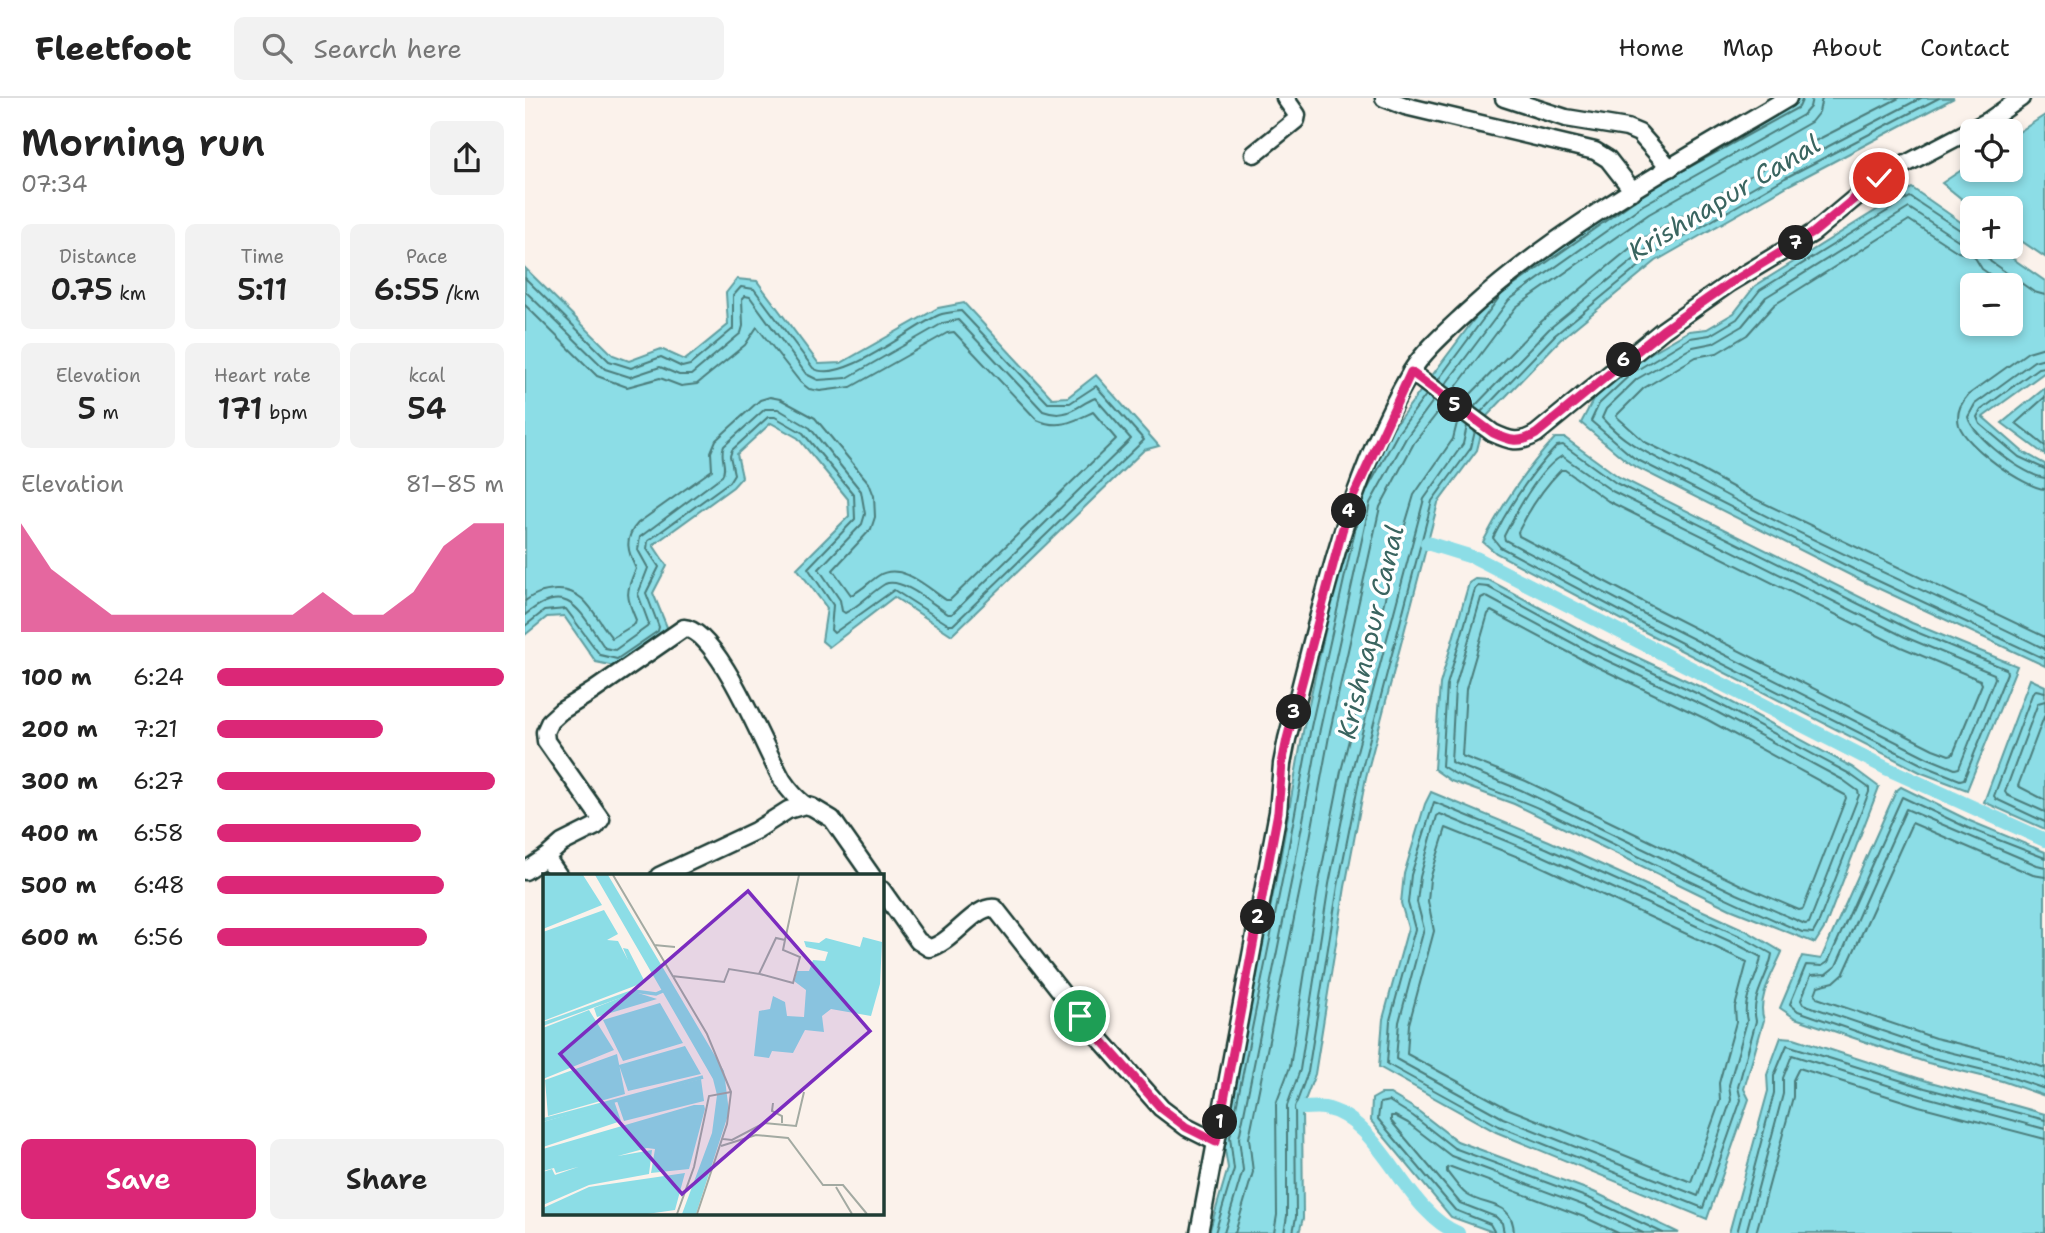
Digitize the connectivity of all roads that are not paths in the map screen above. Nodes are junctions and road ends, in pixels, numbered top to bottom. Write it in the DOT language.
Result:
graph roads {
  1 [pos="1286,98"];
  2 [pos="1384,98"];
  3 [pos="1504,98"];
  4 [pos="1788,98"];
  5 [pos="2021,98"];
  6 [pos="1254,154"];
  7 [pos="1670,168"];
  8 [pos="1633,191"];
  9 [pos="1411,372"];
  10 [pos="804,805"];
  11 [pos="546,857"];
  12 [pos="525,871"];
  13 [pos="558,874"];
  14 [pos="663,874"];
  15 [pos="871,874"];
  16 [pos="884,893"];
  17 [pos="1216,1142"];
  18 [pos="1199,1233"];
  1 -- 6 [label="street"];
  2 -- 8 [label="street"];
  3 -- 7 [label="street"];
  4 -- 7 [label="street"];
  5 -- 9 [label="street"];
  7 -- 8 [label="street"];
  8 -- 9 [label="street"];
  9 -- 17 [label="street"];
  10 -- 11 [label="street"];
  10 -- 14 [label="street"];
  10 -- 15 [label="street"];
  11 -- 12 [label="street"];
  11 -- 13 [label="street"];
  16 -- 17 [label="street"];
  17 -- 18 [label="street"];
}
